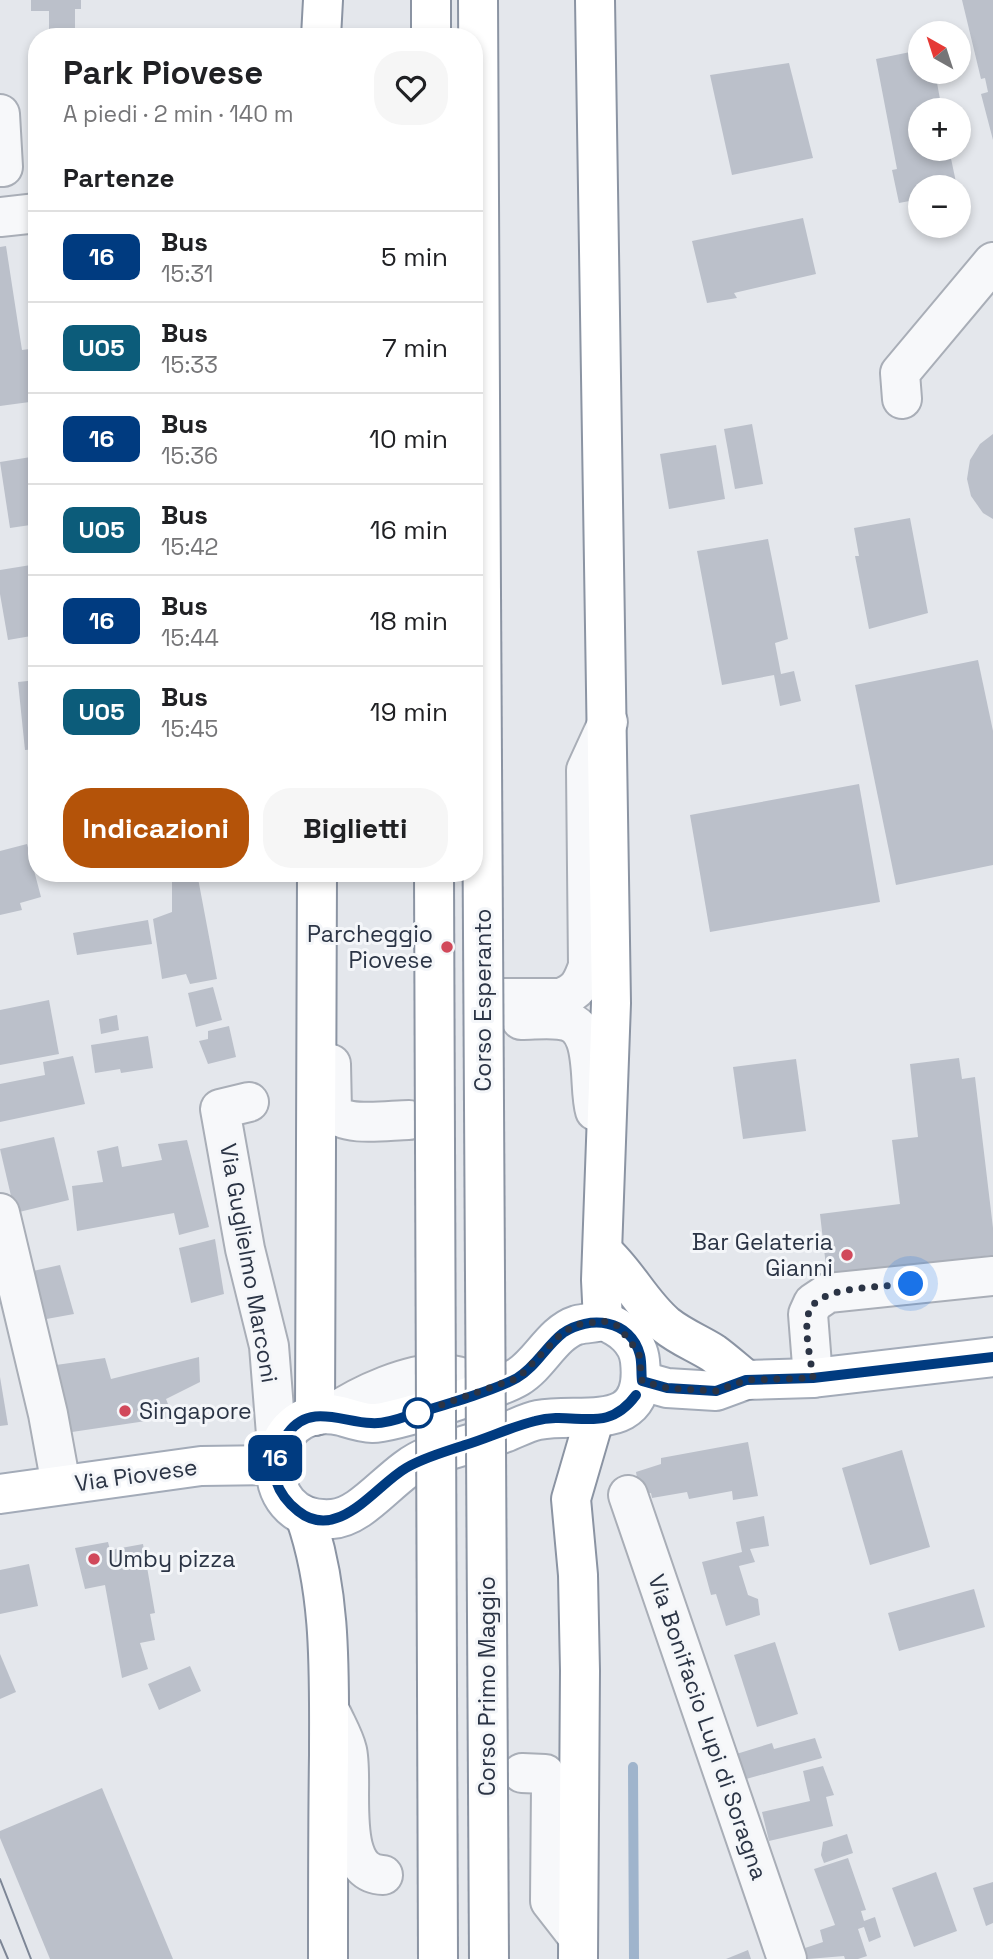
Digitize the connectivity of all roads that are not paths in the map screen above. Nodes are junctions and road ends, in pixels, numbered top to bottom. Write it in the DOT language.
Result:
graph roads {
  1 [pos="323,0"];
  2 [pos="431,0"];
  3 [pos="478,0"];
  4 [pos="595,0"];
  5 [pos="321,28"];
  6 [pos="431,28"];
  7 [pos="478,28"];
  8 [pos="0,114"];
  9 [pos="0,167"];
  10 [pos="28,214"];
  11 [pos="0,217"];
  12 [pos="993,262"];
  13 [pos="902,399"];
  14 [pos="483,710"];
  15 [pos="608,722"];
  16 [pos="317,882"];
  17 [pos="332,882"];
  18 [pos="434,882"];
  19 [pos="249,1102"];
  20 [pos="608,1130"];
  21 [pos="0,1213"];
  22 [pos="315,1244"];
  23 [pos="603,1252"];
  24 [pos="993,1276"];
  25 [pos="603,1321"];
  26 [pos="993,1357"];
  27 [pos="813,1378"];
  28 [pos="746,1380"];
  29 [pos="642,1381"];
  30 [pos="495,1410"];
  31 [pos="324,1415"];
  32 [pos="594,1420"];
  33 [pos="275,1456"];
  34 [pos="61,1485"];
  35 [pos="0,1494"];
  36 [pos="628,1495"];
  37 [pos="305,1516"];
  38 [pos="329,1706"];
  39 [pos="522,1773"];
  40 [pos="383,1875"];
  41 [pos="578,1948"];
  42 [pos="328,1959"];
  43 [pos="438,1959"];
  44 [pos="489,1959"];
  45 [pos="787,1959"];
  1 -- 5 [label="main road"];
  2 -- 6 [label="main road"];
  3 -- 7 [label="main road, Corso Esperanto, bridge"];
  4 -- 15 [label="main road"];
  8 -- 9 [label="street"];
  10 -- 11 [label="street"];
  12 -- 13 [label="street"];
  14 -- 30 [label="main road, Corso Esperanto, bridge"];
  15 -- 20 [label="main road"];
  15 -- 20 [label="street"];
  16 -- 22 [label="main road"];
  17 -- 22 [label="street"];
  18 -- 43 [label="main road, Corso Esperanto, bridge"];
  19 -- 33 [label="street, Via Guglielmo Marconi"];
  20 -- 23 [label="main road"];
  21 -- 34 [label="street"];
  22 -- 31 [label="main road"];
  23 -- 25 [label="main road"];
  23 -- 28 [label="main road"];
  24 -- 27 [label="street"];
  25 -- 29 [label="main road"];
  25 -- 30 [label="main road"];
  26 -- 27 [label="main road"];
  27 -- 28 [label="main road"];
  28 -- 29 [label="main road"];
  29 -- 32 [label="main road"];
  30 -- 31 [label="main road"];
  30 -- 32 [label="main road"];
  30 -- 37 [label="main road"];
  30 -- 44 [label="main road, Corso Primo Maggio, bridge"];
  31 -- 33 [label="main road"];
  32 -- 41 [label="main road"];
  33 -- 34 [label="main road, Via Piovese"];
  33 -- 37 [label="main road"];
  34 -- 35 [label="main road, Via Piovese"];
  36 -- 45 [label="street, Via Bonifacio Lupi di Soragna"];
  37 -- 38 [label="main road"];
  38 -- 40 [label="street"];
  38 -- 42 [label="main road"];
  39 -- 41 [label="street"];
}
